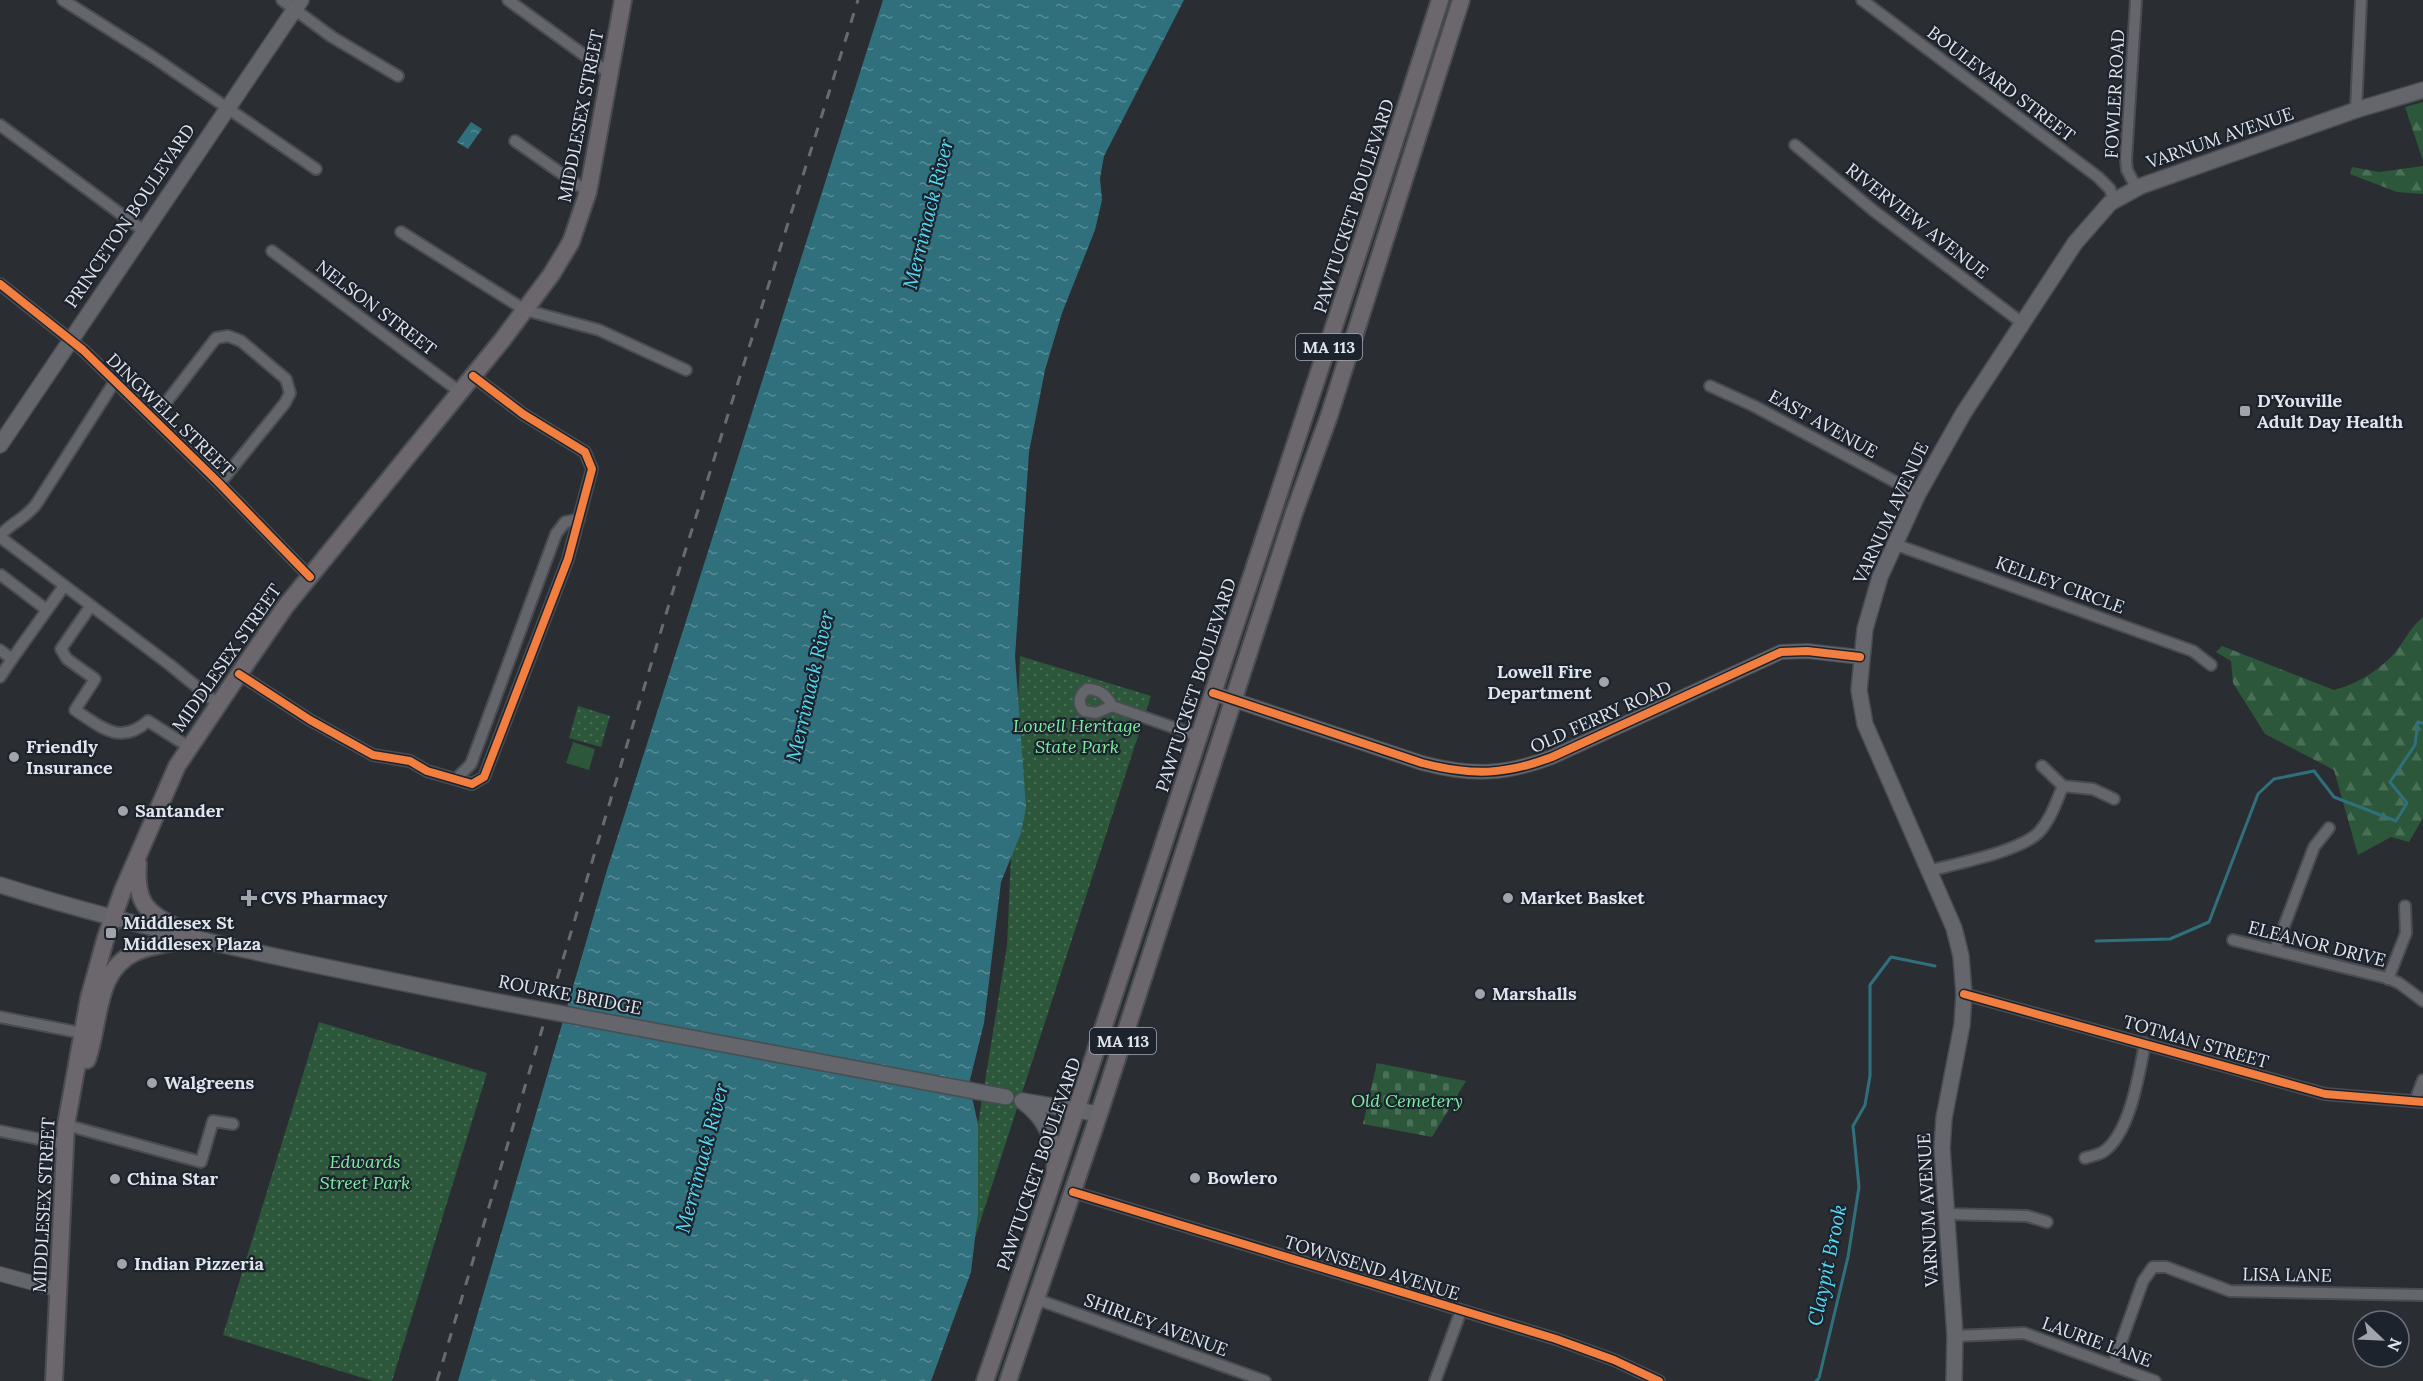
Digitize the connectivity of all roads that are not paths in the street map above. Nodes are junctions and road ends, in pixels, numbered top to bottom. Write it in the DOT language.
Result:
graph roads {
  1 [pos="63,0"];
  2 [pos="508,0"];
  3 [pos="623,0"];
  4 [pos="1440,0"];
  5 [pos="1461,0"];
  6 [pos="1862,0"];
  7 [pos="2136,0"];
  8 [pos="2361,0"];
  9 [pos="292,3"];
  10 [pos="609,73"];
  11 [pos="398,76"];
  12 [pos="2423,90"];
  13 [pos="225,109"];
  14 [pos="2356,110"];
  15 [pos="0,125"];
  16 [pos="515,141"];
  17 [pos="1795,145"];
  18 [pos="316,169"];
  19 [pos="2136,187"];
  20 [pos="588,192"];
  21 [pos="2114,200"];
  22 [pos="144,231"];
  23 [pos="401,232"];
  24 [pos="272,251"];
  25 [pos="0,284"];
  26 [pos="525,310"];
  27 [pos="2021,322"];
  28 [pos="71,339"];
  29 [pos="687,370"];
  30 [pos="473,376"];
  31 [pos="115,381"];
  32 [pos="1710,386"];
  33 [pos="460,392"];
  34 [pos="154,418"];
  35 [pos="0,445"];
  36 [pos="220,483"];
  37 [pos="1918,494"];
  38 [pos="579,519"];
  39 [pos="0,537"];
  40 [pos="1894,543"];
  41 [pos="1,575"];
  42 [pos="310,577"];
  43 [pos="64,586"];
  44 [pos="90,607"];
  45 [pos="47,610"];
  46 [pos="0,650"];
  47 [pos="1860,657"];
  48 [pos="12,659"];
  49 [pos="2211,665"];
  50 [pos="239,674"];
  51 [pos="0,676"];
  52 [pos="1213,693"];
  53 [pos="1234,700"];
  54 [pos="218,704"];
  55 [pos="1112,706"];
  56 [pos="1198,736"];
  57 [pos="189,747"];
  58 [pos="2042,766"];
  59 [pos="456,779"];
  60 [pos="2063,786"];
  61 [pos="2114,799"];
  62 [pos="2330,828"];
  63 [pos="139,853"];
  64 [pos="1928,871"];
  65 [pos="0,885"];
  66 [pos="2405,906"];
  67 [pos="113,917"];
  68 [pos="194,938"];
  69 [pos="2233,940"];
  70 [pos="2275,950"];
  71 [pos="2388,979"];
  72 [pos="1964,994"];
  73 [pos="2423,1001"];
  74 [pos="0,1017"];
  75 [pos="82,1033"];
  76 [pos="2145,1043"];
  77 [pos="74,1080"];
  78 [pos="2423,1080"];
  79 [pos="1022,1101"];
  80 [pos="2419,1101"];
  81 [pos="1078,1110"];
  82 [pos="1099,1114"];
  83 [pos="233,1124"];
  84 [pos="66,1125"];
  85 [pos="0,1131"];
  86 [pos="64,1144"];
  87 [pos="2085,1158"];
  88 [pos="1073,1192"];
  89 [pos="1048,1198"];
  90 [pos="1945,1214"];
  91 [pos="2047,1222"];
  92 [pos="0,1274"];
  93 [pos="59,1290"];
  94 [pos="2423,1295"];
  95 [pos="1036,1299"];
  96 [pos="1461,1311"];
  97 [pos="1955,1336"];
  98 [pos="2113,1365"];
  99 [pos="54,1381"];
  100 [pos="986,1381"];
  101 [pos="1008,1381"];
  102 [pos="1265,1381"];
  103 [pos="1435,1381"];
  104 [pos="1659,1381"];
  105 [pos="1954,1381"];
  106 [pos="2155,1381"];
  1 -- 13 [label="street"];
  2 -- 10 [label="street"];
  3 -- 10 [label="main road, MIDDLESEX STREET"];
  4 -- 52 [label="main road, PAWTUCKET BOULEVARD / MA 113"];
  5 -- 53 [label="main road, MA 113"];
  6 -- 21 [label="street, BOULEVARD STREET"];
  7 -- 19 [label="street, FOWLER ROAD"];
  8 -- 14 [label="street"];
  9 -- 11 [label="street"];
  9 -- 13 [label="main road, PRINCETON BOULEVARD"];
  10 -- 20 [label="main road, MIDDLESEX STREET"];
  12 -- 14 [label="main road, VARNUM AVENUE"];
  13 -- 18 [label="street"];
  13 -- 22 [label="main road, PRINCETON BOULEVARD"];
  14 -- 19 [label="main road, VARNUM AVENUE"];
  15 -- 22 [label="street"];
  16 -- 20 [label="street"];
  17 -- 27 [label="street, RIVERVIEW AVENUE"];
  19 -- 21 [label="main road, VARNUM AVENUE"];
  20 -- 26 [label="main road, MIDDLESEX STREET"];
  21 -- 27 [label="main road, VARNUM AVENUE"];
  22 -- 28 [label="main road, PRINCETON BOULEVARD"];
  23 -- 26 [label="street"];
  24 -- 33 [label="street, NELSON STREET"];
  25 -- 28 [label="street, DINGWELL STREET"];
  26 -- 29 [label="street"];
  26 -- 30 [label="main road, MIDDLESEX STREET"];
  27 -- 37 [label="main road, VARNUM AVENUE"];
  28 -- 31 [label="street, DINGWELL STREET"];
  28 -- 35 [label="main road, PRINCETON BOULEVARD"];
  30 -- 33 [label="main road, MIDDLESEX STREET"];
  30 -- 38 [label="street"];
  31 -- 34 [label="street, DINGWELL STREET"];
  31 -- 39 [label="street"];
  32 -- 37 [label="street, EAST AVENUE"];
  33 -- 42 [label="main road, MIDDLESEX STREET"];
  34 -- 36 [label="street, DINGWELL STREET"];
  34 -- 36 [label="street"];
  36 -- 42 [label="street, DINGWELL STREET"];
  37 -- 40 [label="main road, VARNUM AVENUE"];
  38 -- 59 [label="street"];
  38 -- 59 [label="street"];
  39 -- 43 [label="street"];
  40 -- 47 [label="main road, VARNUM AVENUE"];
  40 -- 49 [label="street, KELLEY CIRCLE"];
  41 -- 45 [label="street"];
  42 -- 50 [label="main road, MIDDLESEX STREET"];
  43 -- 44 [label="street"];
  43 -- 45 [label="street"];
  44 -- 54 [label="street"];
  44 -- 57 [label="street"];
  45 -- 48 [label="street"];
  46 -- 48 [label="street"];
  47 -- 53 [label="street, OLD FERRY ROAD"];
  47 -- 64 [label="main road, VARNUM AVENUE"];
  48 -- 51 [label="street"];
  50 -- 54 [label="main road, MIDDLESEX STREET"];
  50 -- 59 [label="street"];
  52 -- 53 [label="street, OLD FERRY ROAD"];
  52 -- 56 [label="main road, PAWTUCKET BOULEVARD / MA 113"];
  53 -- 82 [label="main road, MA 113"];
  54 -- 57 [label="main road, MIDDLESEX STREET"];
  55 -- 56 [label="street"];
  56 -- 81 [label="main road, PAWTUCKET BOULEVARD / MA 113"];
  57 -- 63 [label="main road, MIDDLESEX STREET"];
  58 -- 60 [label="street"];
  60 -- 61 [label="street"];
  60 -- 64 [label="street"];
  62 -- 70 [label="street"];
  63 -- 67 [label="main road, MIDDLESEX STREET"];
  63 -- 68 [label="main road"];
  64 -- 72 [label="main road, VARNUM AVENUE"];
  65 -- 67 [label="main road, ROURKE BRIDGE"];
  66 -- 71 [label="street"];
  67 -- 68 [label="main road, ROURKE BRIDGE"];
  67 -- 75 [label="main road, MIDDLESEX STREET"];
  68 -- 77 [label="main road"];
  68 -- 79 [label="main road, ROURKE BRIDGE, bridge"];
  69 -- 70 [label="street, ELEANOR DRIVE"];
  70 -- 71 [label="street, ELEANOR DRIVE"];
  71 -- 73 [label="street, ELEANOR DRIVE"];
  72 -- 76 [label="street, TOTMAN STREET"];
  72 -- 90 [label="main road, VARNUM AVENUE"];
  74 -- 75 [label="street"];
  75 -- 77 [label="main road, MIDDLESEX STREET"];
  76 -- 80 [label="street, TOTMAN STREET"];
  76 -- 87 [label="street"];
  77 -- 84 [label="main road, MIDDLESEX STREET"];
  78 -- 80 [label="street"];
  79 -- 81 [label="main road, ROURKE BRIDGE"];
  79 -- 89 [label="main road"];
  81 -- 82 [label="main road, ROURKE BRIDGE"];
  81 -- 89 [label="main road, PAWTUCKET BOULEVARD / MA 113"];
  82 -- 88 [label="main road, MA 113"];
  83 -- 84 [label="street"];
  84 -- 86 [label="main road, MIDDLESEX STREET"];
  85 -- 86 [label="street"];
  86 -- 93 [label="main road, MIDDLESEX STREET"];
  88 -- 95 [label="main road, MA 113"];
  88 -- 96 [label="street, TOWNSEND AVENUE"];
  89 -- 100 [label="main road, PAWTUCKET BOULEVARD / MA 113"];
  90 -- 91 [label="street"];
  90 -- 97 [label="main road, VARNUM AVENUE"];
  92 -- 93 [label="street"];
  93 -- 99 [label="main road, MIDDLESEX STREET"];
  94 -- 98 [label="street, LISA LANE"];
  95 -- 101 [label="main road, MA 113"];
  95 -- 102 [label="street, SHIRLEY AVENUE"];
  96 -- 103 [label="street"];
  96 -- 104 [label="street, TOWNSEND AVENUE"];
  97 -- 98 [label="street, LAURIE LANE"];
  97 -- 105 [label="main road, VARNUM AVENUE"];
  98 -- 106 [label="street, LAURIE LANE"];
}
